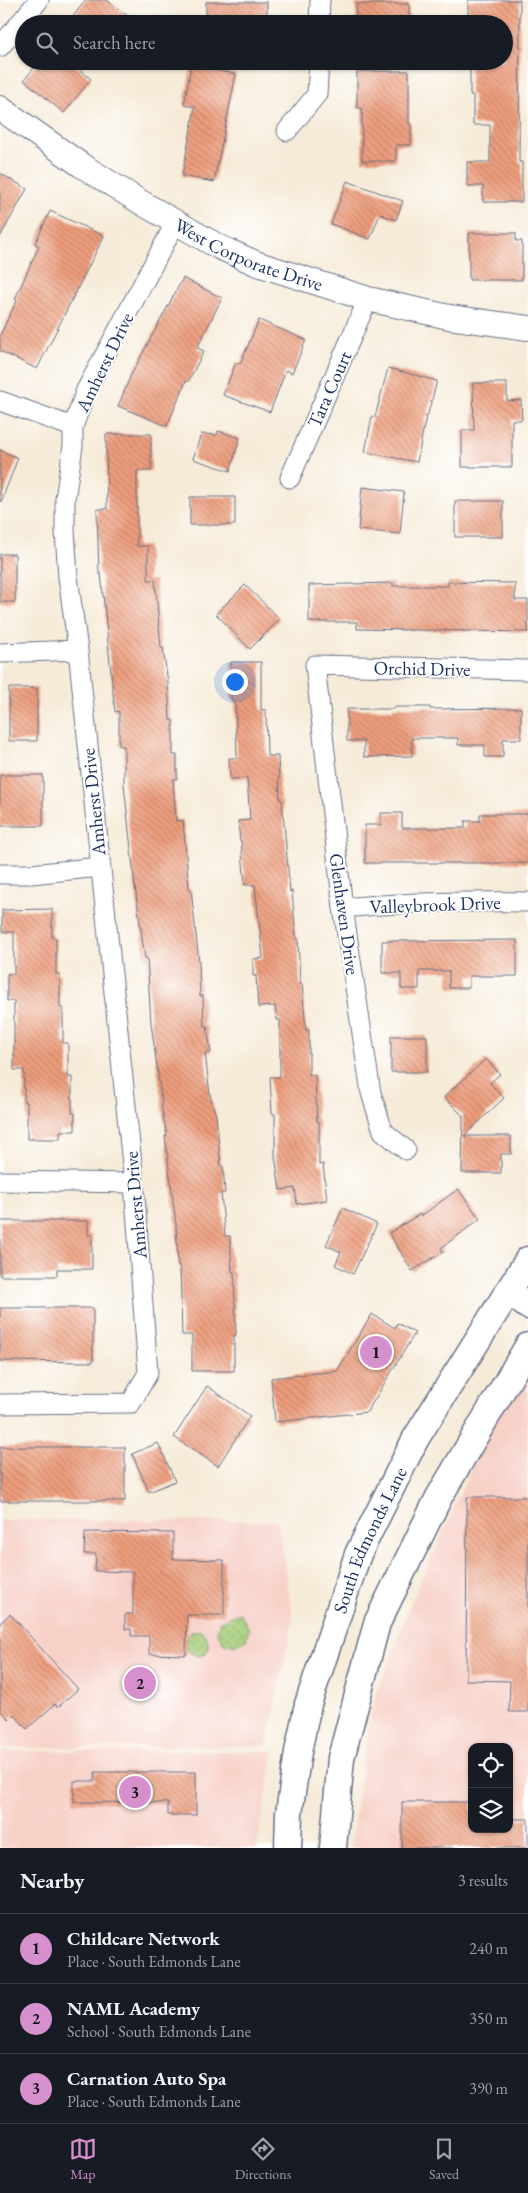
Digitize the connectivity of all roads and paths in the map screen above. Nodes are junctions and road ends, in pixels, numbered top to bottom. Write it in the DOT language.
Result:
graph roads {
  1 [pos="39,0"];
  2 [pos="320,0"];
  3 [pos="27,15"];
  4 [pos="320,15"];
  5 [pos="15,29"];
  6 [pos="0,47"];
  7 [pos="318,70"];
  8 [pos="0,108"];
  9 [pos="287,131"];
  10 [pos="176,222"];
  11 [pos="368,300"];
  12 [pos="528,328"];
  13 [pos="0,401"];
  14 [pos="73,427"];
  15 [pos="290,478"];
  16 [pos="78,650"];
  17 [pos="0,653"];
  18 [pos="316,665"];
  19 [pos="528,670"];
  20 [pos="100,867"];
  21 [pos="0,874"];
  22 [pos="528,902"];
  23 [pos="342,908"];
  24 [pos="406,1150"];
  25 [pos="0,1181"];
  26 [pos="134,1183"];
  27 [pos="528,1260"];
  28 [pos="518,1299"];
  29 [pos="528,1346"];
  30 [pos="0,1404"];
  31 [pos="339,1608"];
  32 [pos="377,1623"];
  33 [pos="288,1848"];
  34 [pos="333,1848"];
  1 -- 3 [label="street"];
  2 -- 4 [label="street"];
  5 -- 6 [label="street"];
  7 -- 9 [label="street"];
  8 -- 10 [label="street, West Corporate Drive"];
  10 -- 11 [label="street, West Corporate Drive"];
  10 -- 14 [label="street, Amherst Drive"];
  11 -- 12 [label="street, West Corporate Drive"];
  11 -- 15 [label="street, Tara Court"];
  13 -- 14 [label="street"];
  14 -- 16 [label="street, Amherst Drive"];
  16 -- 17 [label="street"];
  16 -- 20 [label="street, Amherst Drive"];
  18 -- 19 [label="street, Orchid Drive"];
  18 -- 23 [label="street, Glenhaven Drive"];
  20 -- 21 [label="street"];
  20 -- 26 [label="street, Amherst Drive"];
  22 -- 23 [label="street, Valleybrook Drive"];
  23 -- 24 [label="street, Glenhaven Drive"];
  25 -- 26 [label="street"];
  26 -- 30 [label="street, Amherst Drive"];
  27 -- 28 [label="main road, South Edmonds Lane"];
  28 -- 31 [label="main road, South Edmonds Lane"];
  29 -- 32 [label="main road"];
  31 -- 32 [label="main road"];
  31 -- 33 [label="main road, South Edmonds Lane"];
  32 -- 34 [label="main road"];
}
